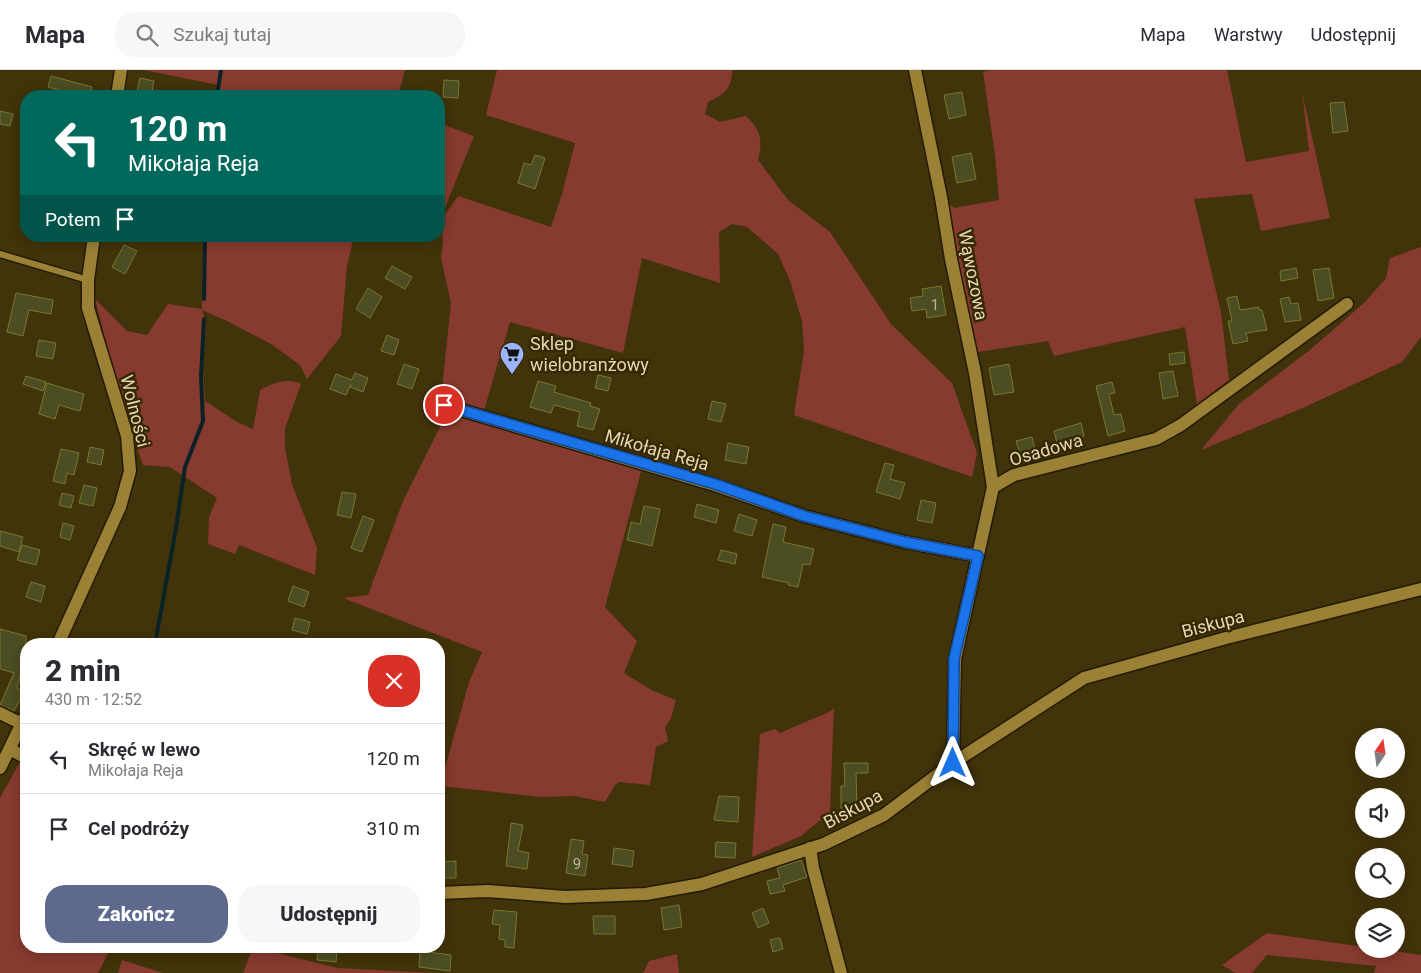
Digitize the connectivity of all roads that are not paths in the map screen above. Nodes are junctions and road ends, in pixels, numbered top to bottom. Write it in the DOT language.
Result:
graph roads {
  1 [pos="121,70"];
  2 [pos="915,70"];
  3 [pos="118,90"];
  4 [pos="93,242"];
  5 [pos="0,254"];
  6 [pos="88,280"];
  7 [pos="1347,304"];
  8 [pos="444,405"];
  9 [pos="993,486"];
  10 [pos="978,556"];
  11 [pos="1421,589"];
  12 [pos="61,638"];
  13 [pos="0,713"];
  14 [pos="20,719"];
  15 [pos="20,728"];
  16 [pos="10,749"];
  17 [pos="20,755"];
  18 [pos="953,763"];
  19 [pos="0,768"];
  20 [pos="810,848"];
  21 [pos="445,893"];
  22 [pos="841,973"];
  1 -- 3 [label="street"];
  2 -- 9 [label="street, Wąwozowa"];
  4 -- 6 [label="street, Wolności"];
  5 -- 6 [label="lane"];
  6 -- 12 [label="street, Wolności"];
  7 -- 9 [label="street, Osadowa"];
  8 -- 10 [label="street, Mikołaja Reja"];
  9 -- 10 [label="street, Osadowa"];
  10 -- 18 [label="street, Osadowa"];
  11 -- 18 [label="street, Biskupa"];
  13 -- 14 [label="street"];
  15 -- 16 [label="street"];
  16 -- 17 [label="street"];
  16 -- 19 [label="street"];
  18 -- 20 [label="street, Biskupa"];
  20 -- 21 [label="street, Biskupa"];
  20 -- 22 [label="street"];
}
